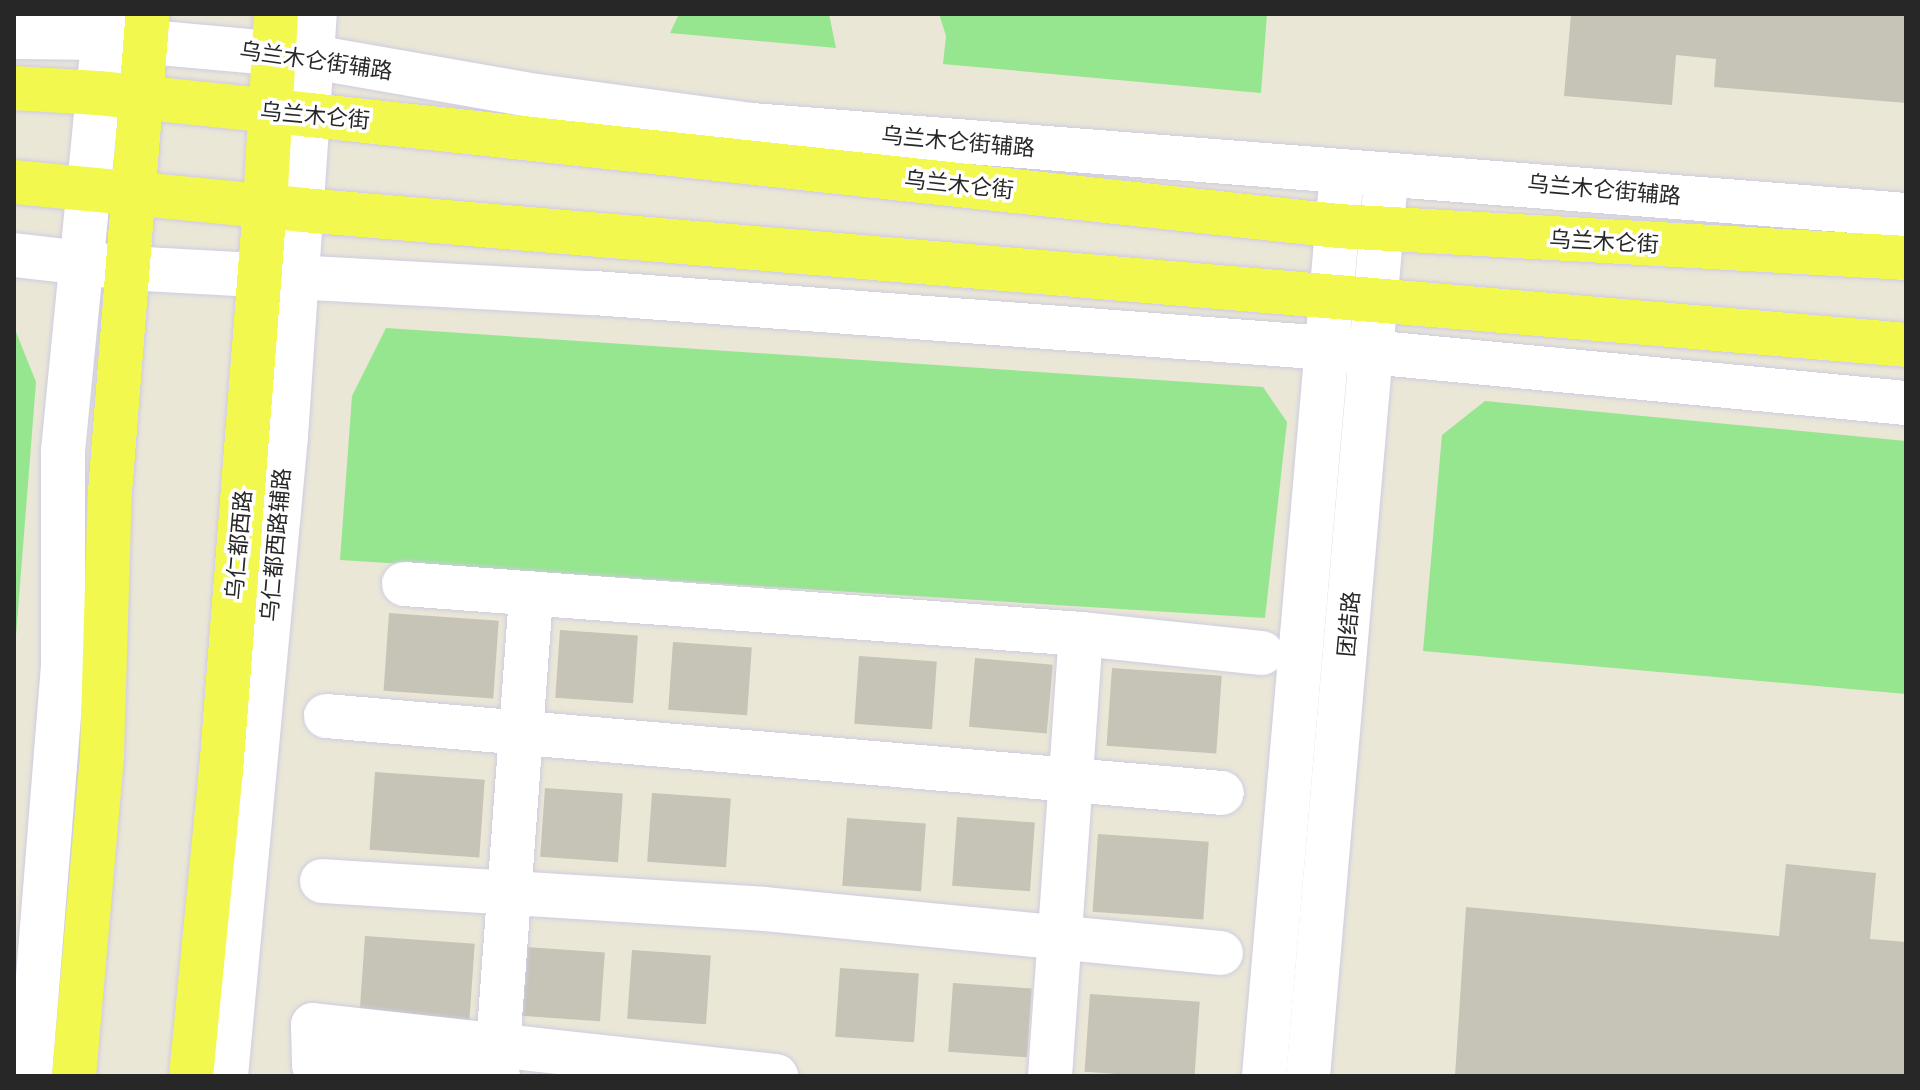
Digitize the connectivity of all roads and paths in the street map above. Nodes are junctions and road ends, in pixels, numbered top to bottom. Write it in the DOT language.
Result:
graph roads {
  1 [pos="315,14"];
  2 [pos="126,27"];
  3 [pos="14,37"];
  4 [pos="287,41"];
  5 [pos="14,88"];
  6 [pos="98,93"];
  7 [pos="141,97"];
  8 [pos="291,114"];
  9 [pos="1342,171"];
  10 [pos="1387,173"];
  11 [pos="14,182"];
  12 [pos="89,188"];
  13 [pos="131,194"];
  14 [pos="284,208"];
  15 [pos="1906,215"];
  16 [pos="1338,226"];
  17 [pos="1381,230"];
  18 [pos="14,255"];
  19 [pos="1906,258"];
  20 [pos="83,263"];
  21 [pos="126,268"];
  22 [pos="278,274"];
  23 [pos="1331,298"];
  24 [pos="1376,301"];
  25 [pos="1906,345"];
  26 [pos="1328,348"];
  27 [pos="1373,352"];
  28 [pos="1906,403"];
  29 [pos="404,584"];
  30 [pos="531,593"];
  31 [pos="1081,634"];
  32 [pos="1262,653"];
  33 [pos="326,716"];
  34 [pos="521,733"];
  35 [pos="1071,780"];
  36 [pos="1222,793"];
  37 [pos="322,881"];
  38 [pos="509,893"];
  39 [pos="1060,937"];
  40 [pos="1221,953"];
  41 [pos="497,1065"];
  42 [pos="314,1071"];
  43 [pos="30,1076"];
  44 [pos="74,1076"];
  45 [pos="191,1076"];
  46 [pos="226,1076"];
  47 [pos="776,1076"];
  48 [pos="1050,1076"];
  49 [pos="1264,1076"];
  50 [pos="1308,1076"];
  1 -- 4 [label="street"];
  2 -- 3 [label="street, 乌兰木仑街辅路"];
  2 -- 4 [label="street, 乌兰木仑街辅路"];
  2 -- 6 [label="street"];
  2 -- 7 [label="main road"];
  4 -- 8 [label="main road, 乌仁都西路"];
  4 -- 9 [label="street, 乌兰木仑街辅路"];
  5 -- 6 [label="main road, 乌兰木仑街"];
  6 -- 7 [label="main road, 乌兰木仑街"];
  6 -- 12 [label="street"];
  7 -- 8 [label="main road, 乌兰木仑街"];
  7 -- 13 [label="main road"];
  8 -- 14 [label="main road, 乌仁都西路"];
  8 -- 16 [label="main road, 乌兰木仑街"];
  9 -- 10 [label="street, 乌兰木仑街辅路"];
  9 -- 16 [label="street"];
  10 -- 15 [label="street, 乌兰木仑街辅路"];
  10 -- 17 [label="street, 团结路"];
  11 -- 12 [label="main road"];
  12 -- 13 [label="main road"];
  12 -- 20 [label="street"];
  13 -- 14 [label="main road"];
  13 -- 21 [label="main road"];
  14 -- 22 [label="main road, 乌仁都西路"];
  14 -- 23 [label="main road"];
  16 -- 17 [label="main road, 乌兰木仑街"];
  16 -- 23 [label="street"];
  17 -- 19 [label="main road, 乌兰木仑街"];
  17 -- 24 [label="street, 团结路"];
  18 -- 20 [label="street"];
  20 -- 21 [label="street"];
  20 -- 43 [label="street"];
  21 -- 22 [label="street"];
  21 -- 44 [label="main road"];
  22 -- 26 [label="street"];
  22 -- 45 [label="main road, 乌仁都西路"];
  22 -- 46 [label="street, 乌仁都西路辅路"];
  23 -- 24 [label="main road"];
  23 -- 26 [label="street"];
  24 -- 25 [label="main road"];
  24 -- 27 [label="street, 团结路"];
  26 -- 27 [label="street"];
  26 -- 49 [label="street"];
  27 -- 28 [label="street"];
  27 -- 50 [label="street, 团结路"];
  29 -- 30 [label="street"];
  30 -- 31 [label="street"];
  30 -- 34 [label="street"];
  31 -- 32 [label="street"];
  31 -- 35 [label="street"];
  33 -- 34 [label="street"];
  34 -- 35 [label="street"];
  34 -- 38 [label="street"];
  35 -- 36 [label="street"];
  35 -- 39 [label="street"];
  37 -- 38 [label="street"];
  38 -- 39 [label="street"];
  38 -- 41 [label="street"];
  39 -- 40 [label="street"];
  39 -- 48 [label="street"];
  41 -- 42 [label="street"];
  41 -- 47 [label="street"];
}
